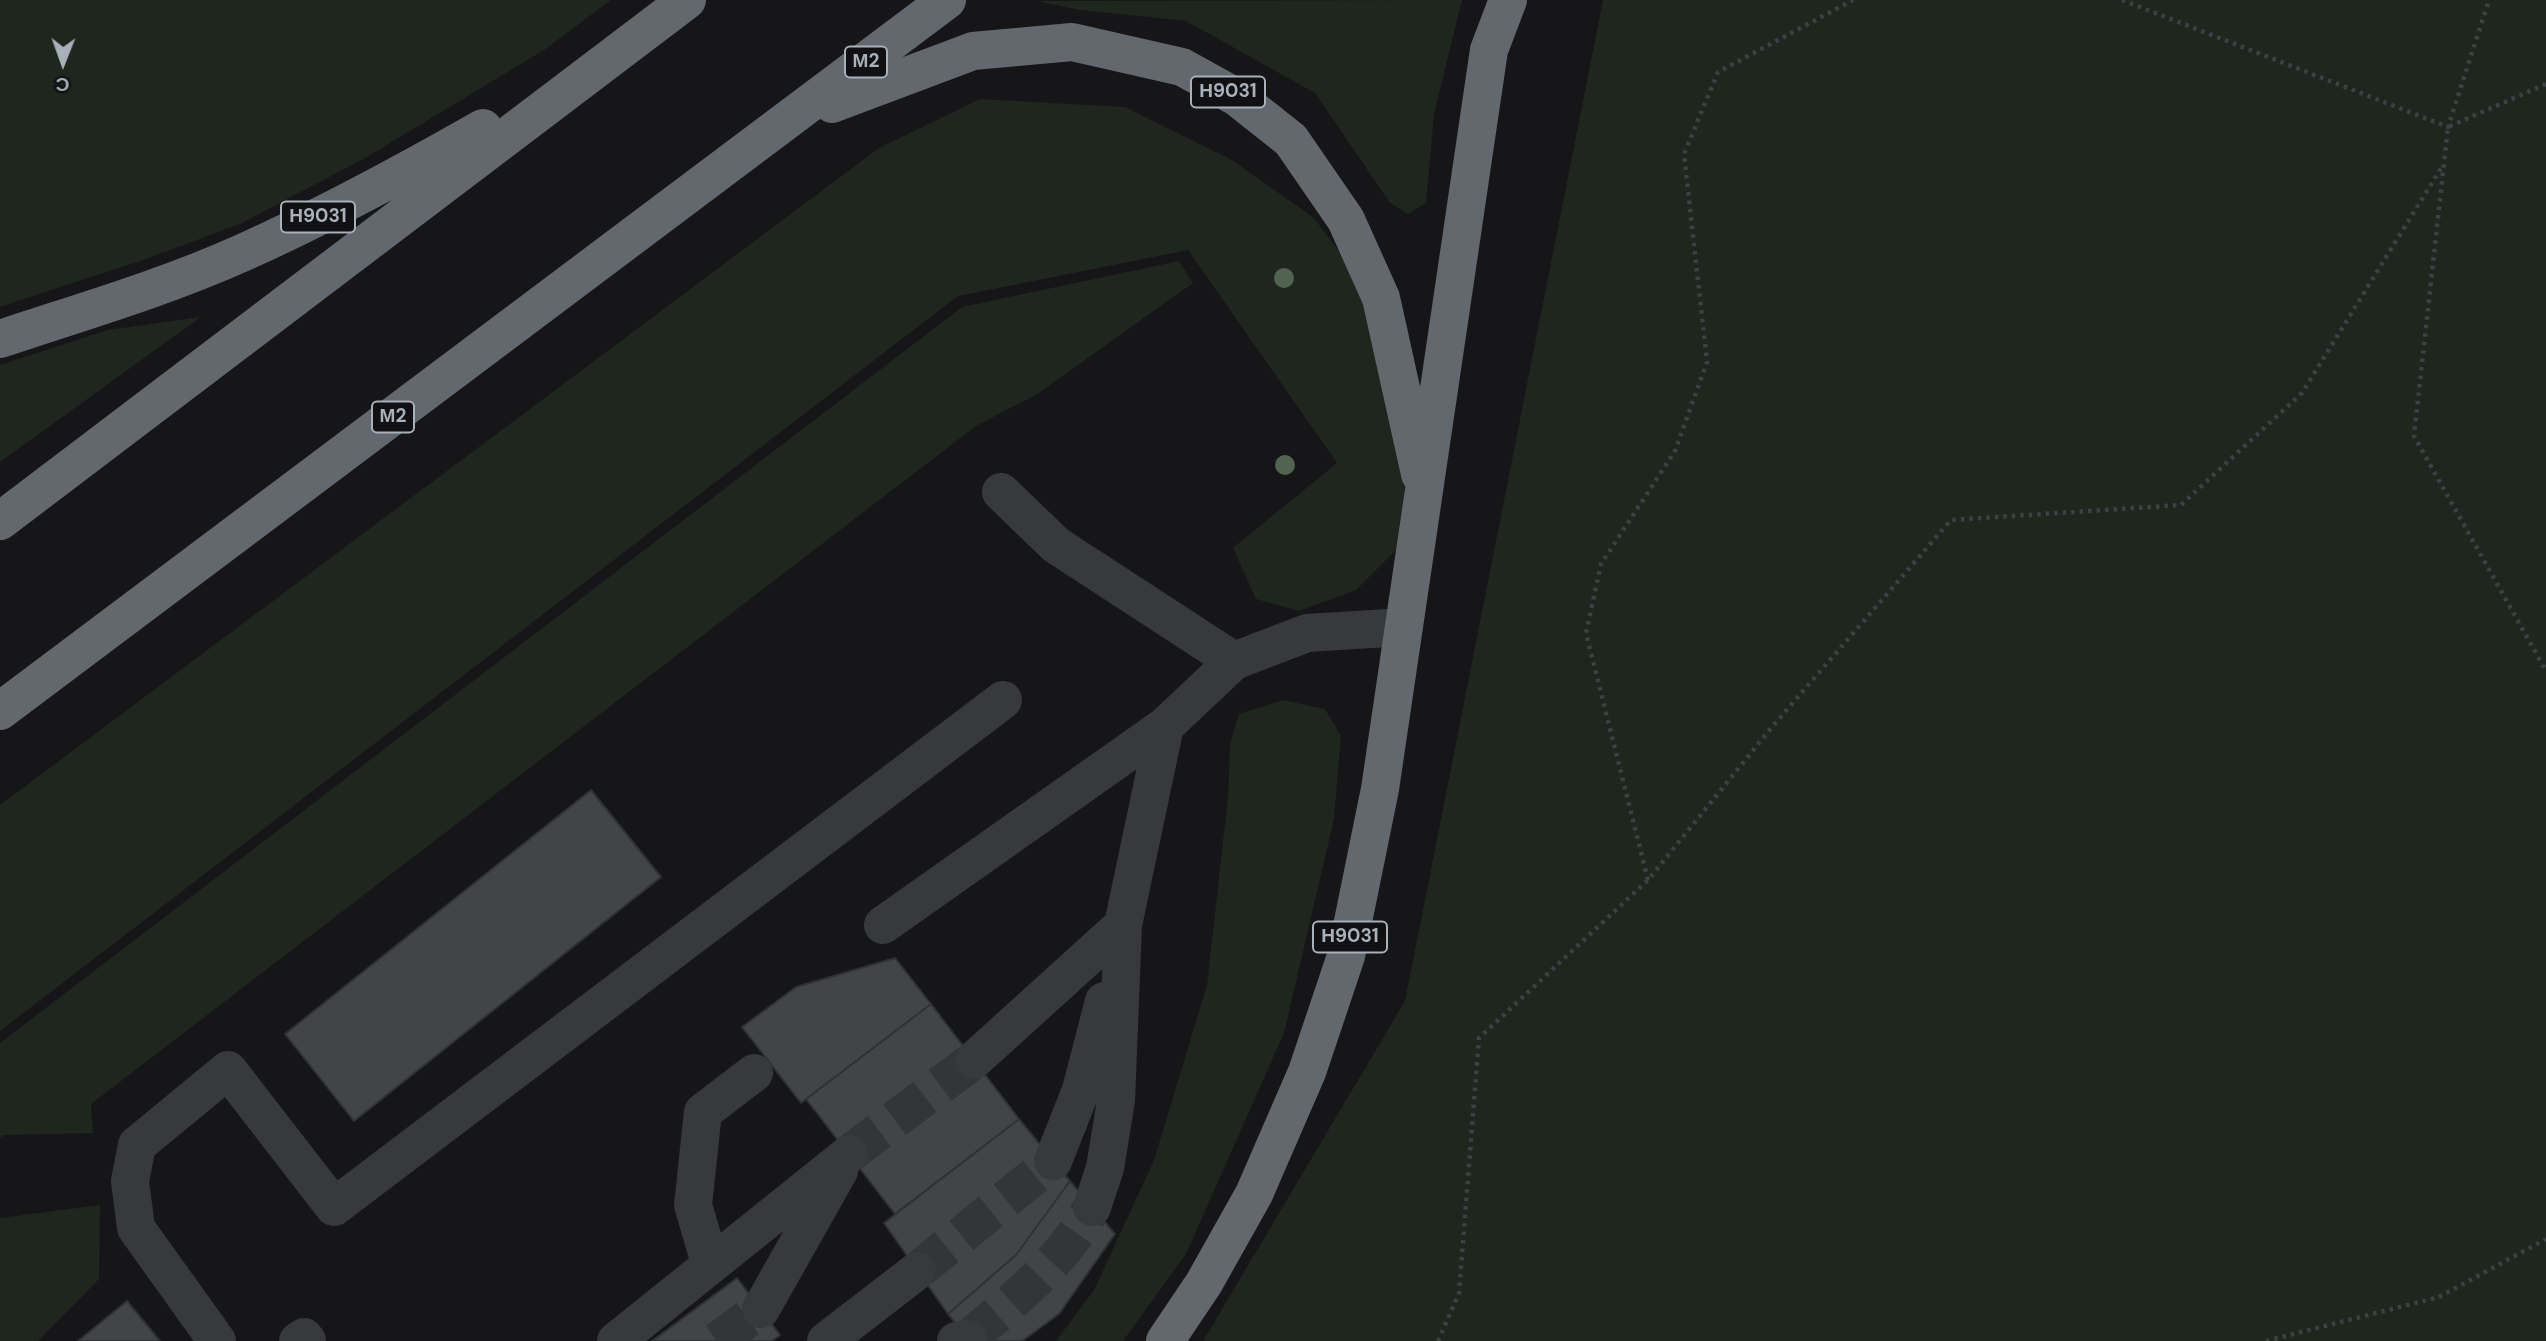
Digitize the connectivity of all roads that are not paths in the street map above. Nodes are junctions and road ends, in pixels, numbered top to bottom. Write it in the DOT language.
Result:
graph roads {
  1 [pos="687,0"];
  2 [pos="947,0"];
  3 [pos="1508,0"];
  4 [pos="616,52"];
  5 [pos="785,123"];
  6 [pos="0,338"];
  7 [pos="1001,492"];
  8 [pos="1425,496"];
  9 [pos="0,521"];
  10 [pos="1404,627"];
  11 [pos="1234,661"];
  12 [pos="1003,700"];
  13 [pos="0,711"];
  14 [pos="1165,726"];
  15 [pos="884,925"];
  16 [pos="1123,925"];
  17 [pos="974,1060"];
  18 [pos="754,1073"];
  19 [pos="1054,1161"];
  20 [pos="1092,1207"];
  21 [pos="710,1264"];
  22 [pos="917,1271"];
  23 [pos="761,1309"];
  24 [pos="217,1341"];
  25 [pos="298,1341"];
  26 [pos="307,1341"];
  27 [pos="616,1341"];
  28 [pos="826,1341"];
  29 [pos="1165,1341"];
  1 -- 4 [label="highway"];
  2 -- 5 [label="highway, М2"];
  3 -- 8 [label="highway, Н9031"];
  4 -- 6 [label="highway, Н9031"];
  4 -- 9 [label="highway"];
  5 -- 8 [label="highway, Н9031"];
  5 -- 13 [label="highway, М2"];
  7 -- 11 [label="lane"];
  8 -- 10 [label="highway, Н9031"];
  10 -- 11 [label="lane"];
  10 -- 29 [label="highway, Н9031"];
  11 -- 14 [label="lane"];
  12 -- 24 [label="lane"];
  14 -- 15 [label="lane"];
  14 -- 16 [label="lane"];
  16 -- 17 [label="lane"];
  16 -- 19 [label="lane"];
  16 -- 20 [label="lane"];
  18 -- 21 [label="lane"];
  21 -- 23 [label="lane"];
  21 -- 27 [label="lane"];
  22 -- 28 [label="lane"];
  25 -- 26 [label="lane"];
}
